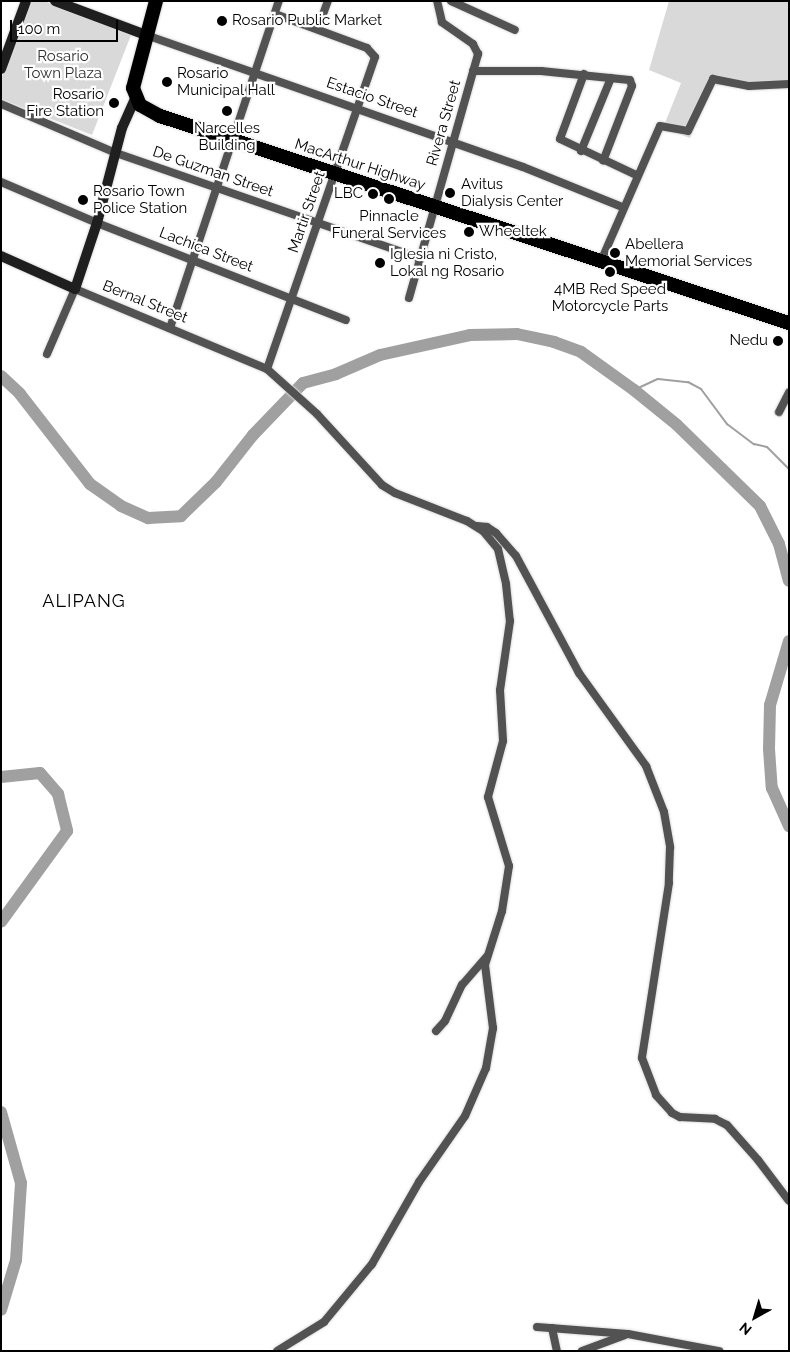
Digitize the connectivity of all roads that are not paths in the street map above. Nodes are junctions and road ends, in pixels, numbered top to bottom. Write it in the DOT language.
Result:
graph roads {
  1 [pos="55,1"];
  2 [pos="156,1"];
  3 [pos="280,1"];
  4 [pos="328,1"];
  5 [pos="437,1"];
  6 [pos="451,1"];
  7 [pos="26,2"];
  8 [pos="274,14"];
  9 [pos="318,28"];
  10 [pos="516,30"];
  11 [pos="146,35"];
  12 [pos="1,69"];
  13 [pos="473,70"];
  14 [pos="256,73"];
  15 [pos="584,74"];
  16 [pos="611,78"];
  17 [pos="789,84"];
  18 [pos="136,96"];
  19 [pos="1,104"];
  20 [pos="357,109"];
  21 [pos="232,140"];
  22 [pos="453,142"];
  23 [pos="581,150"];
  24 [pos="116,152"];
  25 [pos="603,160"];
  26 [pos="334,174"];
  27 [pos="636,175"];
  28 [pos="1,182"];
  29 [pos="218,188"];
  30 [pos="436,207"];
  31 [pos="622,207"];
  32 [pos="97,223"];
  33 [pos="318,223"];
  34 [pos="1,256"];
  35 [pos="419,258"];
  36 [pos="193,259"];
  37 [pos="601,261"];
  38 [pos="75,289"];
  39 [pos="409,298"];
  40 [pos="292,299"];
  41 [pos="346,320"];
  42 [pos="789,323"];
  43 [pos="170,328"];
  44 [pos="47,354"];
  45 [pos="267,369"];
  46 [pos="789,392"];
  47 [pos="779,412"];
  48 [pos="477,526"];
  49 [pos="487,956"];
  50 [pos="436,1031"];
  51 [pos="789,1201"];
  52 [pos="536,1327"];
  53 [pos="552,1328"];
  54 [pos="628,1334"];
  55 [pos="695,1347"];
  56 [pos="277,1351"];
  57 [pos="557,1351"];
  58 [pos="582,1351"];
  59 [pos="682,1351"];
  60 [pos="719,1351"];
  1 -- 11 [label="main road, Estacio Street"];
  2 -- 11 [label="highway"];
  3 -- 8 [label="street"];
  4 -- 9 [label="street"];
  5 -- 13 [label="street, Rivera Street"];
  6 -- 10 [label="street"];
  7 -- 12 [label="main road"];
  8 -- 9 [label="street"];
  8 -- 14 [label="street"];
  9 -- 20 [label="street, Martir Street"];
  11 -- 14 [label="street, Estacio Street"];
  11 -- 18 [label="highway"];
  13 -- 15 [label="street"];
  13 -- 22 [label="street, Rivera Street"];
  14 -- 20 [label="street, Estacio Street"];
  14 -- 21 [label="street"];
  15 -- 16 [label="street"];
  15 -- 23 [label="street"];
  16 -- 23 [label="street"];
  16 -- 25 [label="street"];
  17 -- 27 [label="street"];
  18 -- 21 [label="highway, MacArthur Highway"];
  18 -- 24 [label="main road"];
  19 -- 24 [label="street, De Guzman Street"];
  20 -- 22 [label="street, Estacio Street"];
  20 -- 26 [label="street, Martir Street"];
  21 -- 26 [label="highway, MacArthur Highway"];
  21 -- 29 [label="street"];
  22 -- 30 [label="street, Rivera Street"];
  22 -- 31 [label="street, Estacio Street"];
  23 -- 25 [label="street"];
  24 -- 29 [label="street, De Guzman Street"];
  24 -- 32 [label="main road"];
  25 -- 27 [label="street"];
  26 -- 30 [label="highway, MacArthur Highway"];
  26 -- 33 [label="street, Martir Street"];
  27 -- 31 [label="street"];
  28 -- 32 [label="street, Lachica Street"];
  29 -- 33 [label="street, De Guzman Street"];
  29 -- 36 [label="street"];
  30 -- 35 [label="street, Rivera Street"];
  30 -- 37 [label="highway, MacArthur Highway"];
  31 -- 37 [label="street"];
  32 -- 36 [label="street, Lachica Street"];
  32 -- 38 [label="main road"];
  33 -- 35 [label="street, De Guzman Street"];
  33 -- 40 [label="street, Martir Street"];
  34 -- 38 [label="main road, Bernal Street"];
  35 -- 39 [label="street, Rivera Street"];
  36 -- 40 [label="street, Lachica Street"];
  36 -- 43 [label="street"];
  37 -- 42 [label="highway, MacArthur Highway"];
  38 -- 43 [label="street, Bernal Street"];
  38 -- 44 [label="street"];
  40 -- 41 [label="street, Lachica Street"];
  40 -- 45 [label="street, Martir Street"];
  43 -- 45 [label="street, Bernal Street"];
  45 -- 48 [label="street, Bernal Street"];
  46 -- 47 [label="street"];
  48 -- 49 [label="street"];
  48 -- 51 [label="street, Bernal Street"];
  49 -- 50 [label="street"];
  49 -- 56 [label="street"];
  52 -- 53 [label="street"];
  53 -- 54 [label="street"];
  53 -- 57 [label="street"];
  54 -- 55 [label="street"];
  54 -- 58 [label="street"];
  55 -- 59 [label="street"];
  55 -- 60 [label="street"];
}
